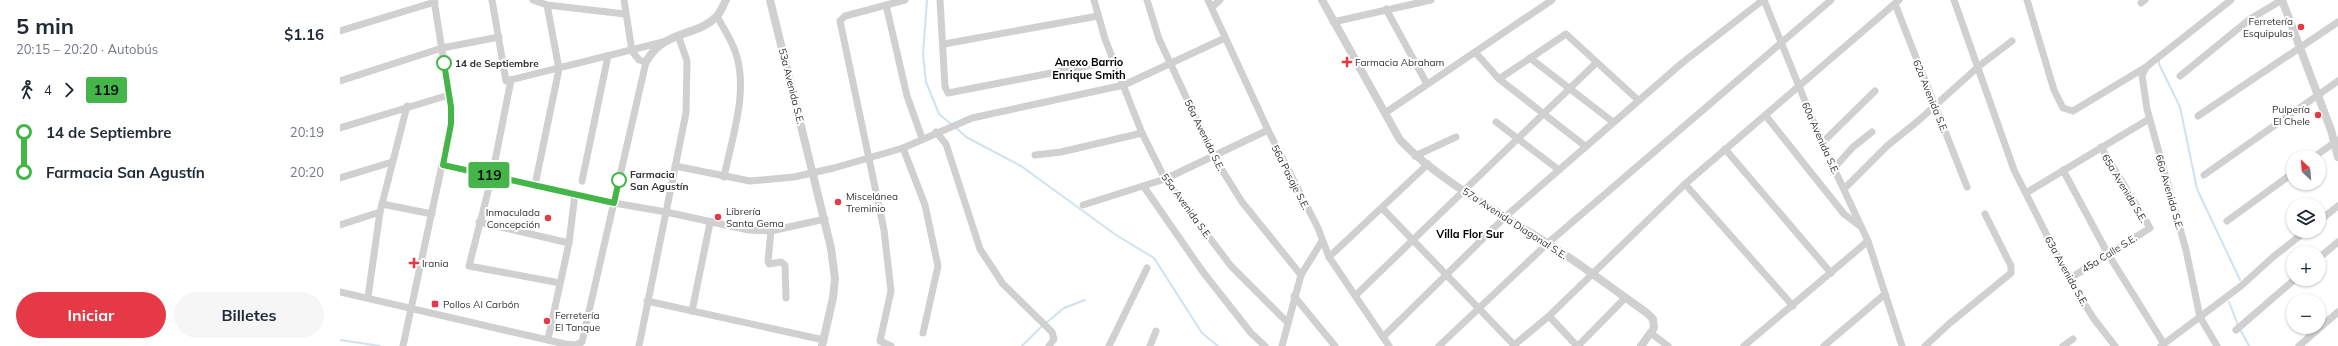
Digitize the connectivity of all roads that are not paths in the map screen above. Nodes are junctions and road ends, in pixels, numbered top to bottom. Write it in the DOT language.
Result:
graph roads {
  1 [pos="492,0"];
  2 [pos="533,0"];
  3 [pos="624,0"];
  4 [pos="726,0"];
  5 [pos="770,0"];
  6 [pos="904,0"];
  7 [pos="940,0"];
  8 [pos="1094,0"];
  9 [pos="1147,0"];
  10 [pos="1208,0"];
  11 [pos="1220,0"];
  12 [pos="1322,0"];
  13 [pos="1430,0"];
  14 [pos="1552,0"];
  15 [pos="1831,0"];
  16 [pos="1954,0"];
  17 [pos="2027,0"];
  18 [pos="2231,0"];
  19 [pos="2282,0"];
  20 [pos="435,1"];
  21 [pos="1766,1"];
  22 [pos="1544,2"];
  23 [pos="1897,2"];
  24 [pos="547,4"];
  25 [pos="886,5"];
  26 [pos="1212,7"];
  27 [pos="1386,9"];
  28 [pos="625,14"];
  29 [pos="717,16"];
  30 [pos="1098,16"];
  31 [pos="1333,22"];
  32 [pos="2338,22"];
  33 [pos="340,31"];
  34 [pos="678,35"];
  35 [pos="499,37"];
  36 [pos="1225,38"];
  37 [pos="2012,41"];
  38 [pos="664,42"];
  39 [pos="1781,43"];
  40 [pos="944,44"];
  41 [pos="442,48"];
  42 [pos="2300,48"];
  43 [pos="632,51"];
  44 [pos="1475,52"];
  45 [pos="608,56"];
  46 [pos="1530,58"];
  47 [pos="1113,61"];
  48 [pos="646,62"];
  49 [pos="1596,63"];
  50 [pos="1171,64"];
  51 [pos="1979,66"];
  52 [pos="2146,67"];
  53 [pos="559,69"];
  54 [pos="2180,76"];
  55 [pos="1499,79"];
  56 [pos="510,80"];
  57 [pos="340,81"];
  58 [pos="2338,81"];
  59 [pos="1427,84"];
  60 [pos="1124,85"];
  61 [pos="1799,87"];
  62 [pos="1569,89"];
  63 [pos="1875,91"];
  64 [pos="449,94"];
  65 [pos="2318,96"];
  66 [pos="1638,100"];
  67 [pos="1934,105"];
  68 [pos="407,106"];
  69 [pos="1385,113"];
  70 [pos="1543,114"];
  71 [pos="1766,116"];
  72 [pos="2198,116"];
  73 [pos="2149,119"];
  74 [pos="1496,122"];
  75 [pos="1613,122"];
  76 [pos="340,128"];
  77 [pos="1268,130"];
  78 [pos="938,132"];
  79 [pos="1872,132"];
  80 [pos="1142,133"];
  81 [pos="1456,137"];
  82 [pos="922,138"];
  83 [pos="1518,139"];
  84 [pos="2336,141"];
  85 [pos="1822,143"];
  86 [pos="1585,146"];
  87 [pos="903,148"];
  88 [pos="2101,148"];
  89 [pos="1725,149"];
  90 [pos="2324,150"];
  91 [pos="1035,155"];
  92 [pos="1415,156"];
  93 [pos="868,157"];
  94 [pos="1214,157"];
  95 [pos="2338,157"];
  96 [pos="392,162"];
  97 [pos="1428,164"];
  98 [pos="443,165"];
  99 [pos="675,166"];
  100 [pos="1834,168"];
  101 [pos="1559,170"];
  102 [pos="2063,170"];
  103 [pos="813,173"];
  104 [pos="2204,175"];
  105 [pos="492,176"];
  106 [pos="724,177"];
  107 [pos="340,178"];
  108 [pos="2286,178"];
  109 [pos="1165,179"];
  110 [pos="582,181"];
  111 [pos="1685,184"];
  112 [pos="535,185"];
  113 [pos="1144,187"];
  114 [pos="1967,187"];
  115 [pos="1845,188"];
  116 [pos="1465,190"];
  117 [pos="2026,193"];
  118 [pos="575,194"];
  119 [pos="614,203"];
  120 [pos="382,204"];
  121 [pos="1083,205"];
  122 [pos="2338,206"];
  123 [pos="1382,208"];
  124 [pos="380,212"];
  125 [pos="666,212"];
  126 [pos="432,214"];
  127 [pos="1985,214"];
  128 [pos="2326,215"];
  129 [pos="1505,217"];
  130 [pos="825,219"];
  131 [pos="2227,221"];
  132 [pos="479,222"];
  133 [pos="710,223"];
  134 [pos="340,225"];
  135 [pos="1861,227"];
  136 [pos="2150,228"];
  137 [pos="771,232"];
  138 [pos="2297,238"];
  139 [pos="1414,239"];
  140 [pos="1322,241"];
  141 [pos="569,242"];
  142 [pos="1868,242"];
  143 [pos="2338,242"];
  144 [pos="1548,243"];
  145 [pos="2326,252"];
  146 [pos="2108,254"];
  147 [pos="1329,257"];
  148 [pos="1147,268"];
  149 [pos="1831,272"];
  150 [pos="1447,273"];
  151 [pos="1591,274"];
  152 [pos="1301,275"];
  153 [pos="2069,279"];
  154 [pos="560,283"];
  155 [pos="2287,286"];
  156 [pos="340,292"];
  157 [pos="1885,294"];
  158 [pos="1356,295"];
  159 [pos="1294,296"];
  160 [pos="368,297"];
  161 [pos="786,298"];
  162 [pos="1625,298"];
  163 [pos="647,301"];
  164 [pos="1793,306"];
  165 [pos="410,307"];
  166 [pos="1479,308"];
  167 [pos="692,311"];
  168 [pos="2338,312"];
  169 [pos="1549,316"];
  170 [pos="2200,317"];
  171 [pos="1288,323"];
  172 [pos="2236,330"];
  173 [pos="1156,331"];
  174 [pos="923,333"];
  175 [pos="1652,334"];
  176 [pos="1383,337"];
  177 [pos="548,339"];
  178 [pos="2073,339"];
  179 [pos="823,343"];
  180 [pos="565,345"];
  181 [pos="1901,345"];
  182 [pos="2162,345"];
  183 [pos="403,346"];
  184 [pos="639,346"];
  185 [pos="891,346"];
  186 [pos="1049,346"];
  187 [pos="1109,346"];
  188 [pos="1150,346"];
  189 [pos="1265,346"];
  190 [pos="1282,346"];
  191 [pos="1335,346"];
  192 [pos="1389,346"];
  193 [pos="1439,346"];
  194 [pos="1514,346"];
  195 [pos="1578,346"];
  196 [pos="1641,346"];
  197 [pos="1668,346"];
  198 [pos="1744,346"];
  199 [pos="1824,346"];
  200 [pos="1925,346"];
  201 [pos="2063,346"];
  202 [pos="2115,346"];
  203 [pos="2217,346"];
  204 [pos="2299,346"];
  1 -- 35 [label="street"];
  2 -- 24 [label="street"];
  3 -- 28 [label="street"];
  4 -- 29 [label="street"];
  5 -- 103 [label="street, 53a Avenida S.E."];
  6 -- 25 [label="street"];
  7 -- 40 [label="street"];
  8 -- 30 [label="street, 55a Avenida S.E."];
  9 -- 50 [label="street, 56a Avenida S.E."];
  10 -- 26 [label="street, 56a Pasaje S.E."];
  11 -- 26 [label="street"];
  12 -- 31 [label="street, 57a Avenida Diagonal S.E."];
  13 -- 27 [label="street"];
  14 -- 22 [label="street"];
  15 -- 39 [label="street"];
  16 -- 51 [label="street, 63a Avenida S.E."];
  17 -- 52 [label="street"];
  18 -- 52 [label="street"];
  19 -- 42 [label="street"];
  19 -- 54 [label="street"];
  20 -- 33 [label="street"];
  20 -- 41 [label="street"];
  21 -- 39 [label="street, 60a Avenida S.E."];
  21 -- 66 [label="street"];
  22 -- 44 [label="street"];
  23 -- 61 [label="street"];
  23 -- 67 [label="street, 62a Avenida S.E."];
  24 -- 28 [label="street"];
  24 -- 53 [label="street"];
  25 -- 82 [label="street"];
  25 -- 93 [label="street"];
  26 -- 36 [label="street, 56a Pasaje S.E."];
  27 -- 31 [label="street"];
  27 -- 59 [label="street"];
  28 -- 43 [label="street"];
  29 -- 34 [label="street"];
  29 -- 106 [label="street"];
  30 -- 40 [label="street"];
  30 -- 47 [label="street, 55a Avenida S.E."];
  31 -- 69 [label="street, 57a Avenida Diagonal S.E."];
  32 -- 42 [label="street"];
  34 -- 38 [label="street"];
  34 -- 99 [label="street"];
  35 -- 41 [label="street"];
  35 -- 56 [label="street"];
  36 -- 50 [label="street"];
  36 -- 77 [label="street, 56a Pasaje S.E."];
  37 -- 51 [label="street"];
  38 -- 43 [label="street"];
  38 -- 48 [label="street"];
  39 -- 61 [label="street, 60a Avenida S.E."];
  39 -- 144 [label="street"];
  40 -- 47 [label="street"];
  41 -- 57 [label="street"];
  41 -- 64 [label="street"];
  42 -- 65 [label="street"];
  42 -- 72 [label="street"];
  43 -- 45 [label="street"];
  43 -- 48 [label="street"];
  44 -- 55 [label="street"];
  44 -- 59 [label="street"];
  45 -- 53 [label="street"];
  45 -- 110 [label="street"];
  46 -- 49 [label="street"];
  46 -- 55 [label="street"];
  46 -- 62 [label="street"];
  47 -- 60 [label="street, 55a Avenida S.E."];
  48 -- 119 [label="street"];
  49 -- 62 [label="street"];
  49 -- 66 [label="street"];
  50 -- 60 [label="street"];
  50 -- 94 [label="street, 56a Avenida S.E."];
  51 -- 67 [label="street"];
  51 -- 117 [label="street, 63a Avenida S.E."];
  52 -- 73 [label="street, 66a Avenida S.E."];
  53 -- 56 [label="street"];
  53 -- 112 [label="street"];
  55 -- 70 [label="street"];
  56 -- 105 [label="street"];
  58 -- 65 [label="street"];
  59 -- 69 [label="street"];
  60 -- 78 [label="street"];
  60 -- 80 [label="street, 55a Avenida S.E."];
  61 -- 71 [label="street"];
  61 -- 85 [label="street, 60a Avenida S.E."];
  62 -- 70 [label="street"];
  62 -- 75 [label="street"];
  63 -- 85 [label="street"];
  64 -- 68 [label="street"];
  64 -- 98 [label="street"];
  65 -- 84 [label="street"];
  65 -- 104 [label="street"];
  66 -- 75 [label="street"];
  67 -- 114 [label="street, 62a Avenida S.E."];
  67 -- 115 [label="street"];
  68 -- 76 [label="street"];
  68 -- 96 [label="street"];
  69 -- 92 [label="street, 57a Avenida Diagonal S.E."];
  70 -- 83 [label="street"];
  70 -- 86 [label="street"];
  71 -- 89 [label="street"];
  71 -- 135 [label="street"];
  73 -- 88 [label="street"];
  73 -- 170 [label="street, 66a Avenida S.E."];
  74 -- 83 [label="street"];
  75 -- 86 [label="street"];
  77 -- 94 [label="street"];
  77 -- 140 [label="street, 56a Pasaje S.E."];
  78 -- 82 [label="street"];
  78 -- 186 [label="street"];
  79 -- 100 [label="street"];
  80 -- 91 [label="street"];
  80 -- 109 [label="street, 55a Avenida S.E."];
  81 -- 92 [label="street"];
  82 -- 87 [label="street"];
  83 -- 101 [label="street"];
  83 -- 116 [label="street"];
  84 -- 90 [label="street"];
  84 -- 95 [label="street"];
  85 -- 100 [label="street, 60a Avenida S.E."];
  86 -- 101 [label="street"];
  87 -- 93 [label="street"];
  87 -- 174 [label="street"];
  88 -- 102 [label="street"];
  88 -- 136 [label="street, 65a Avenida S.E."];
  89 -- 111 [label="street"];
  89 -- 149 [label="street"];
  92 -- 97 [label="street, 57a Avenida Diagonal S.E."];
  93 -- 103 [label="street"];
  93 -- 185 [label="street"];
  94 -- 109 [label="street"];
  94 -- 152 [label="street, 56a Avenida S.E."];
  96 -- 107 [label="street"];
  96 -- 120 [label="street"];
  97 -- 116 [label="street, 57a Avenida Diagonal S.E."];
  97 -- 123 [label="street"];
  98 -- 105 [label="street"];
  98 -- 126 [label="street"];
  99 -- 106 [label="street"];
  99 -- 125 [label="street"];
  100 -- 115 [label="street, 60a Avenida S.E."];
  101 -- 129 [label="street"];
  102 -- 117 [label="street"];
  102 -- 146 [label="street"];
  103 -- 106 [label="street"];
  103 -- 130 [label="street, 53a Avenida S.E."];
  105 -- 112 [label="street"];
  105 -- 132 [label="street"];
  108 -- 131 [label="street"];
  109 -- 113 [label="street"];
  109 -- 171 [label="street, 55a Avenida S.E."];
  111 -- 151 [label="street"];
  111 -- 164 [label="street"];
  112 -- 118 [label="street"];
  113 -- 121 [label="street"];
  113 -- 189 [label="street"];
  115 -- 135 [label="street, 60a Avenida S.E."];
  116 -- 129 [label="street, 57a Avenida Diagonal S.E."];
  116 -- 139 [label="street"];
  117 -- 153 [label="street, 63a Avenida S.E."];
  118 -- 119 [label="street"];
  118 -- 141 [label="street"];
  119 -- 125 [label="street"];
  119 -- 180 [label="street"];
  120 -- 124 [label="street"];
  120 -- 126 [label="street"];
  122 -- 128 [label="street"];
  123 -- 139 [label="street"];
  123 -- 147 [label="street"];
  124 -- 134 [label="street"];
  124 -- 160 [label="street"];
  125 -- 133 [label="street"];
  125 -- 163 [label="street"];
  126 -- 165 [label="street"];
  127 -- 200 [label="street"];
  129 -- 144 [label="street, 57a Avenida Diagonal S.E."];
  129 -- 150 [label="street"];
  130 -- 137 [label="street"];
  130 -- 179 [label="street, 53a Avenida S.E."];
  132 -- 141 [label="street"];
  132 -- 154 [label="street"];
  133 -- 137 [label="street"];
  133 -- 167 [label="street"];
  135 -- 142 [label="street, 60a Avenida S.E."];
  136 -- 146 [label="street, 45a Calle S.E."];
  137 -- 161 [label="street"];
  138 -- 170 [label="street"];
  139 -- 150 [label="street"];
  139 -- 158 [label="street"];
  140 -- 147 [label="street, 56a Pasaje S.E."];
  140 -- 152 [label="street"];
  141 -- 154 [label="street"];
  142 -- 149 [label="street"];
  142 -- 157 [label="street, 60a Avenida S.E."];
  143 -- 145 [label="street"];
  144 -- 151 [label="street, 57a Avenida Diagonal S.E."];
  144 -- 166 [label="street"];
  146 -- 153 [label="street, 45a Calle S.E."];
  146 -- 182 [label="street"];
  147 -- 158 [label="street, 56a Pasaje S.E."];
  148 -- 187 [label="street"];
  149 -- 164 [label="street"];
  150 -- 166 [label="street"];
  150 -- 176 [label="street"];
  151 -- 162 [label="street, 57a Avenida Diagonal S.E."];
  151 -- 169 [label="street"];
  152 -- 159 [label="street"];
  153 -- 202 [label="street, 63a Avenida S.E."];
  154 -- 177 [label="street"];
  155 -- 172 [label="street"];
  156 -- 160 [label="street"];
  157 -- 181 [label="street, 60a Avenida S.E."];
  157 -- 199 [label="street"];
  158 -- 176 [label="street, 56a Pasaje S.E."];
  159 -- 171 [label="street"];
  159 -- 191 [label="street"];
  160 -- 165 [label="street"];
  162 -- 175 [label="street, 57a Avenida Diagonal S.E."];
  162 -- 195 [label="street"];
  163 -- 167 [label="street"];
  163 -- 184 [label="street"];
  164 -- 198 [label="street"];
  165 -- 177 [label="street"];
  165 -- 183 [label="street"];
  166 -- 193 [label="street"];
  166 -- 194 [label="street"];
  167 -- 179 [label="street"];
  168 -- 204 [label="street"];
  169 -- 194 [label="street"];
  169 -- 195 [label="street"];
  170 -- 182 [label="street"];
  170 -- 203 [label="street, 66a Avenida S.E."];
  171 -- 190 [label="street"];
  173 -- 188 [label="street"];
  175 -- 196 [label="street"];
  175 -- 197 [label="street"];
  176 -- 192 [label="street, 56a Pasaje S.E."];
  177 -- 180 [label="street"];
  178 -- 201 [label="street"];
}
